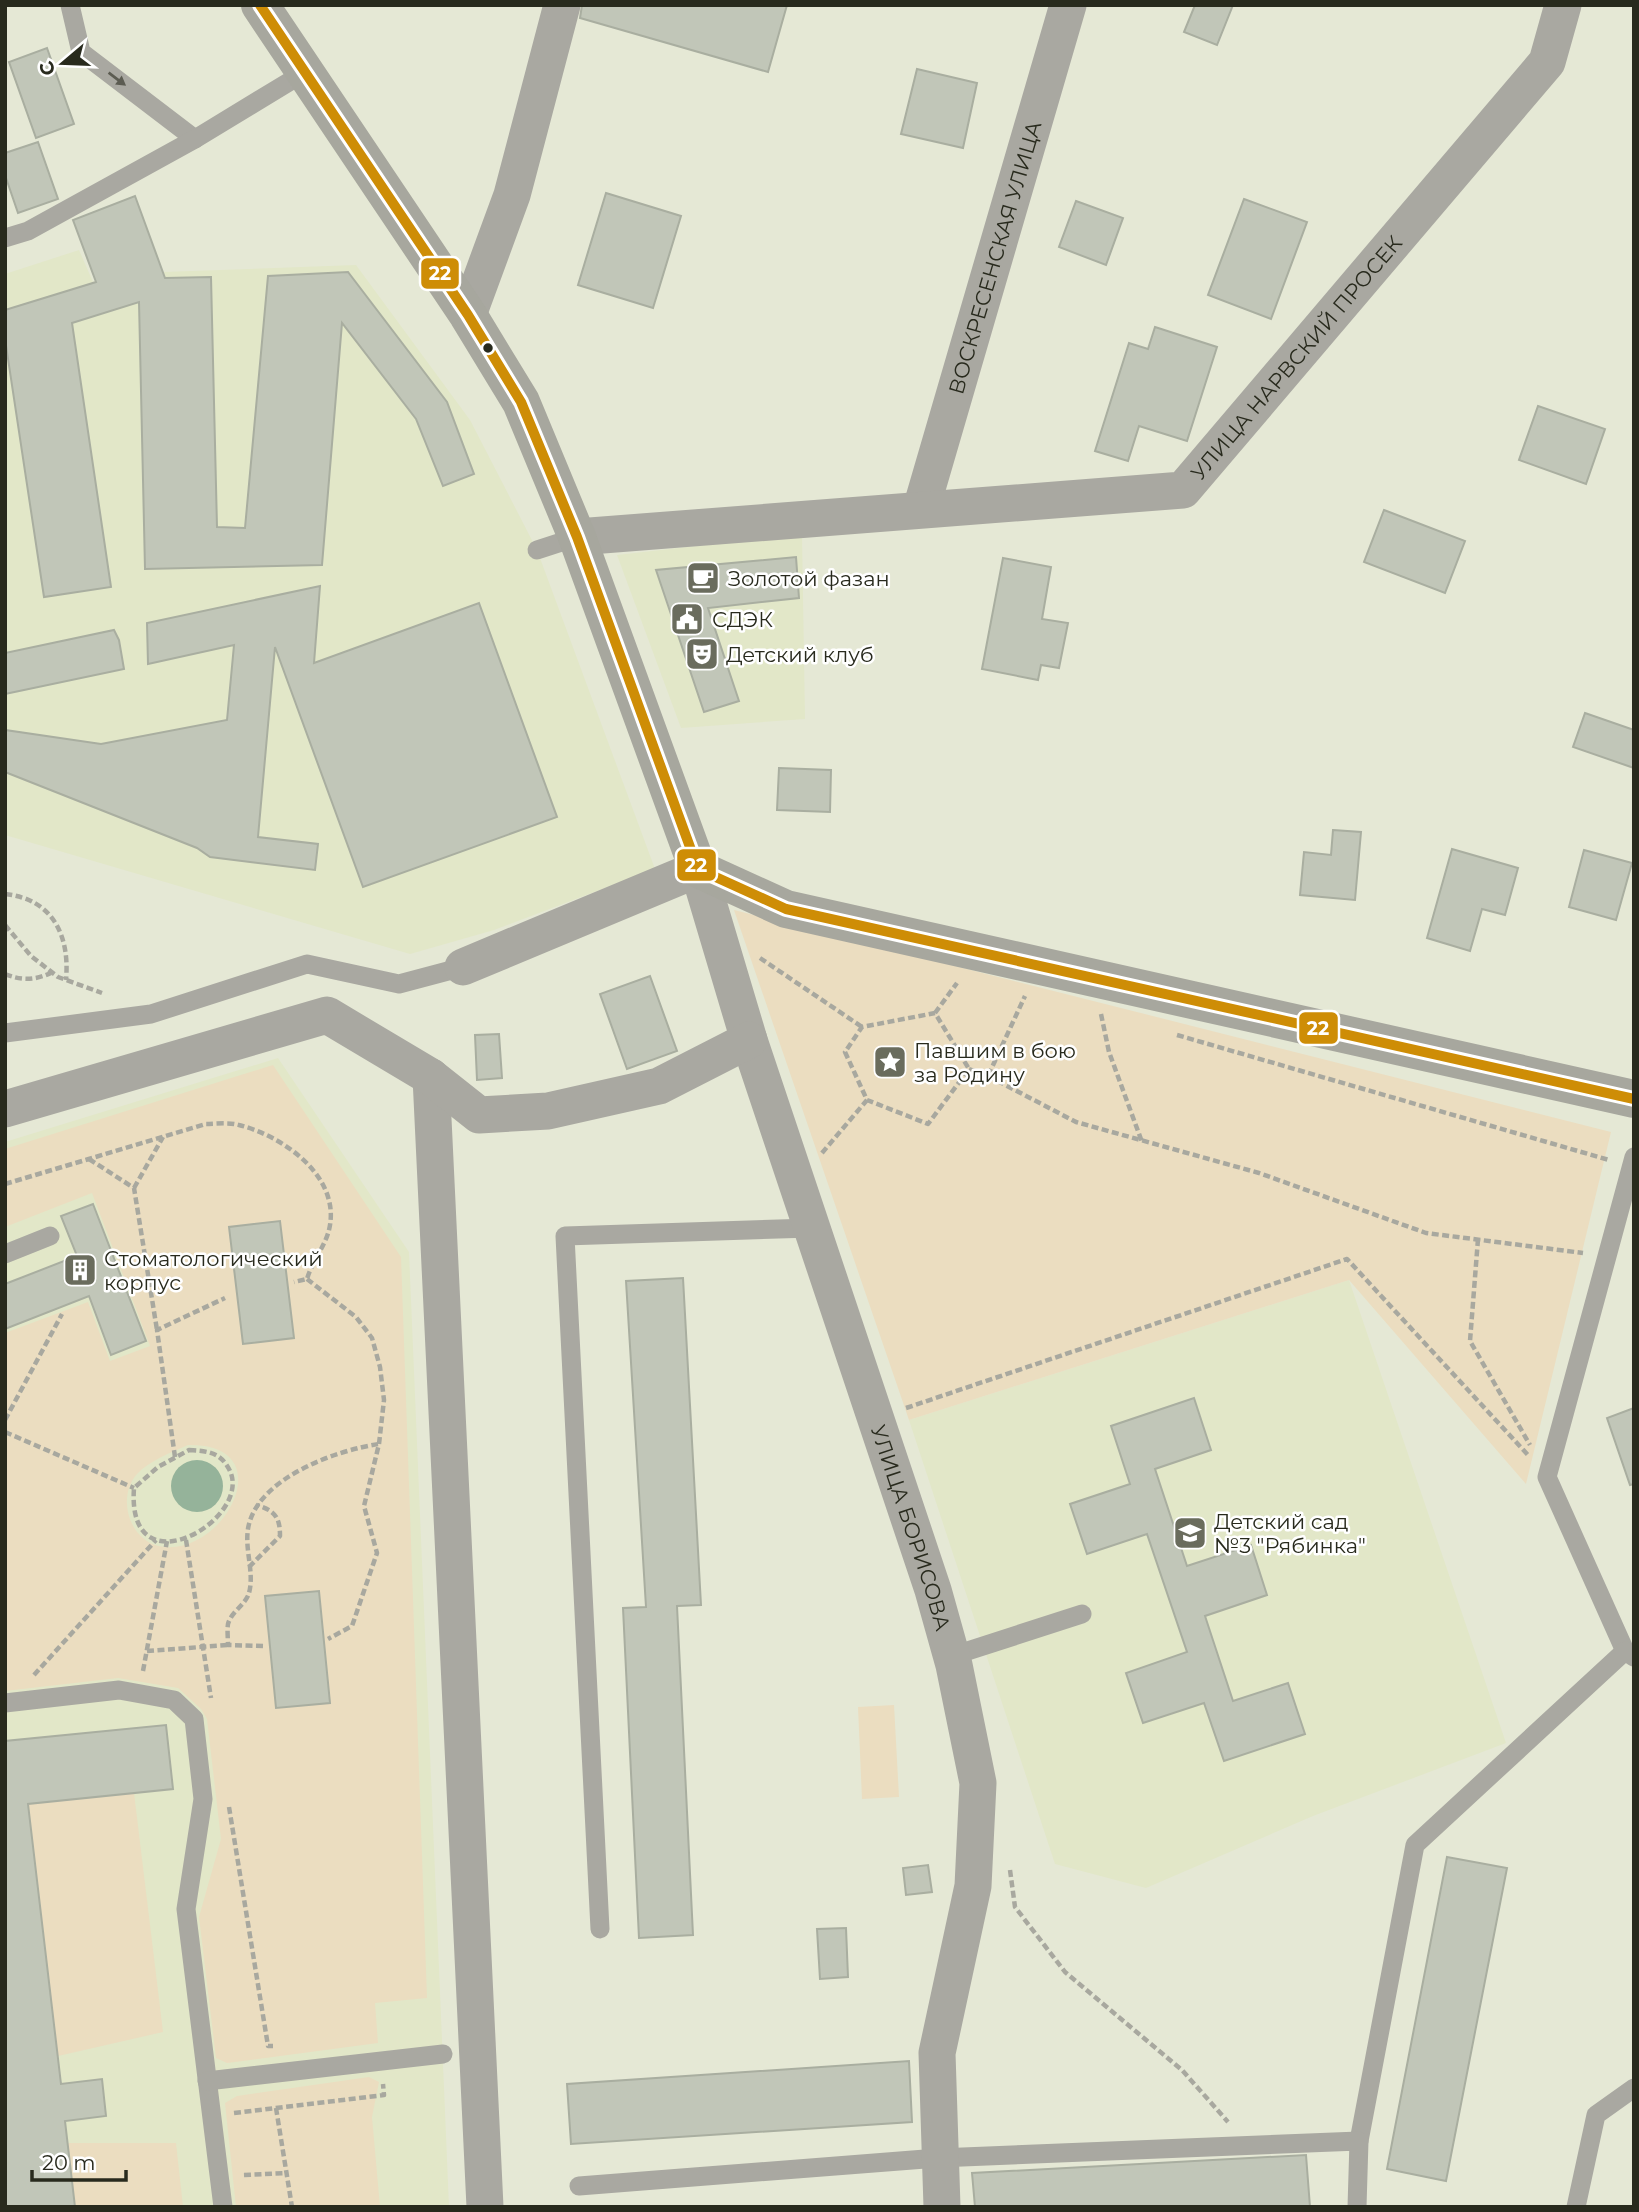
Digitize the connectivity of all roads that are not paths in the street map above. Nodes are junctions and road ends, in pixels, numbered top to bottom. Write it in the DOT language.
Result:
graph roads {
  1 [pos="70,5"];
  2 [pos="260,5"];
  3 [pos="562,5"];
  4 [pos="1069,5"];
  5 [pos="1563,5"];
  6 [pos="307,71"];
  7 [pos="195,139"];
  8 [pos="5,238"];
  9 [pos="468,315"];
  10 [pos="921,509"];
  11 [pos="577,537"];
  12 [pos="537,550"];
  13 [pos="698,869"];
  14 [pos="463,967"];
  15 [pos="5,1033"];
  16 [pos="749,1040"];
  17 [pos="431,1077"];
  18 [pos="1634,1099"];
  19 [pos="5,1109"];
  20 [pos="1632,1161"];
  21 [pos="812,1228"];
  22 [pos="50,1236"];
  23 [pos="5,1254"];
  24 [pos="1082,1614"];
  25 [pos="1629,1654"];
  26 [pos="952,1656"];
  27 [pos="7,1702"];
  28 [pos="600,1930"];
  29 [pos="443,2054"];
  30 [pos="207,2081"];
  31 [pos="1634,2088"];
  32 [pos="1359,2141"];
  33 [pos="938,2158"];
  34 [pos="579,2186"];
  35 [pos="223,2207"];
  36 [pos="485,2207"];
  37 [pos="942,2207"];
  38 [pos="1357,2207"];
  39 [pos="1576,2207"];
  1 -- 7 [label="lane, one-way"];
  2 -- 6 [label="street"];
  3 -- 9 [label="street"];
  4 -- 10 [label="street, ВОСКРЕСЕНСКАЯ УЛИЦА"];
  5 -- 10 [label="street, УЛИЦА НАРВСКИЙ ПРОСЕК"];
  6 -- 7 [label="lane"];
  6 -- 9 [label="street"];
  7 -- 8 [label="lane"];
  9 -- 11 [label="street"];
  10 -- 11 [label="street, УЛИЦА НАРВСКИЙ ПРОСЕК"];
  11 -- 12 [label="lane"];
  11 -- 13 [label="street"];
  13 -- 14 [label="street"];
  13 -- 16 [label="street, УЛИЦА БОРИСОВА"];
  13 -- 18 [label="street"];
  14 -- 15 [label="lane"];
  16 -- 17 [label="street"];
  16 -- 21 [label="street, УЛИЦА БОРИСОВА"];
  17 -- 19 [label="street"];
  17 -- 36 [label="street"];
  20 -- 25 [label="lane"];
  21 -- 26 [label="street, УЛИЦА БОРИСОВА"];
  21 -- 28 [label="lane"];
  22 -- 23 [label="lane"];
  24 -- 26 [label="lane"];
  25 -- 32 [label="lane"];
  26 -- 33 [label="street, УЛИЦА БОРИСОВА"];
  27 -- 30 [label="lane"];
  29 -- 30 [label="lane"];
  30 -- 35 [label="lane"];
  31 -- 39 [label="lane"];
  32 -- 33 [label="lane"];
  32 -- 38 [label="lane"];
  33 -- 34 [label="lane"];
  33 -- 37 [label="street, УЛИЦА БОРИСОВА"];
}
